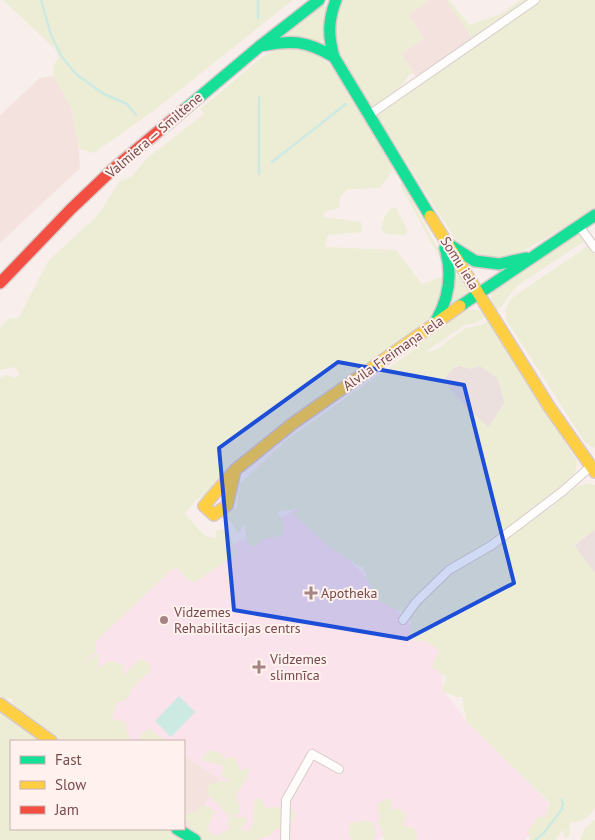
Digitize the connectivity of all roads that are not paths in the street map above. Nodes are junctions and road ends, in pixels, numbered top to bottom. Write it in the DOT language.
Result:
graph roads {
  1 [pos="319,0"];
  2 [pos="336,0"];
  3 [pos="535,0"];
  4 [pos="260,46"];
  5 [pos="334,57"];
  6 [pos="370,115"];
  7 [pos="595,215"];
  8 [pos="433,219"];
  9 [pos="579,226"];
  10 [pos="446,243"];
  11 [pos="595,248"];
  12 [pos="535,255"];
  13 [pos="0,283"];
  14 [pos="478,294"];
  15 [pos="434,324"];
  16 [pos="593,467"];
  17 [pos="235,470"];
  18 [pos="403,620"];
  19 [pos="0,704"];
  20 [pos="50,740"];
  21 [pos="339,769"];
  22 [pos="179,830"];
  23 [pos="195,840"];
  24 [pos="285,840"];
  1 -- 4 [label="main road, Valmiera — Smiltene"];
  2 -- 5 [label="main road"];
  3 -- 6 [label="street"];
  4 -- 5 [label="main road"];
  4 -- 13 [label="main road, Valmiera — Smiltene"];
  5 -- 6 [label="main road, Somu iela"];
  6 -- 8 [label="main road, Somu iela"];
  7 -- 9 [label="main road, Alvila Freimaņa iela"];
  8 -- 10 [label="main road, Somu iela"];
  8 -- 15 [label="main road"];
  9 -- 11 [label="street"];
  9 -- 12 [label="main road, Alvila Freimaņa iela"];
  10 -- 12 [label="main road"];
  10 -- 14 [label="main road, Somu iela"];
  12 -- 14 [label="main road, Alvila Freimaņa iela"];
  14 -- 15 [label="main road, Alvila Freimaņa iela"];
  14 -- 16 [label="main road, Somu iela"];
  15 -- 17 [label="main road, Alvila Freimaņa iela"];
  16 -- 18 [label="street"];
  17 -- 17 [label="main road, Alvila Freimaņa iela"];
  19 -- 20 [label="main road"];
  21 -- 24 [label="street"];
  22 -- 23 [label="main road"];
}
